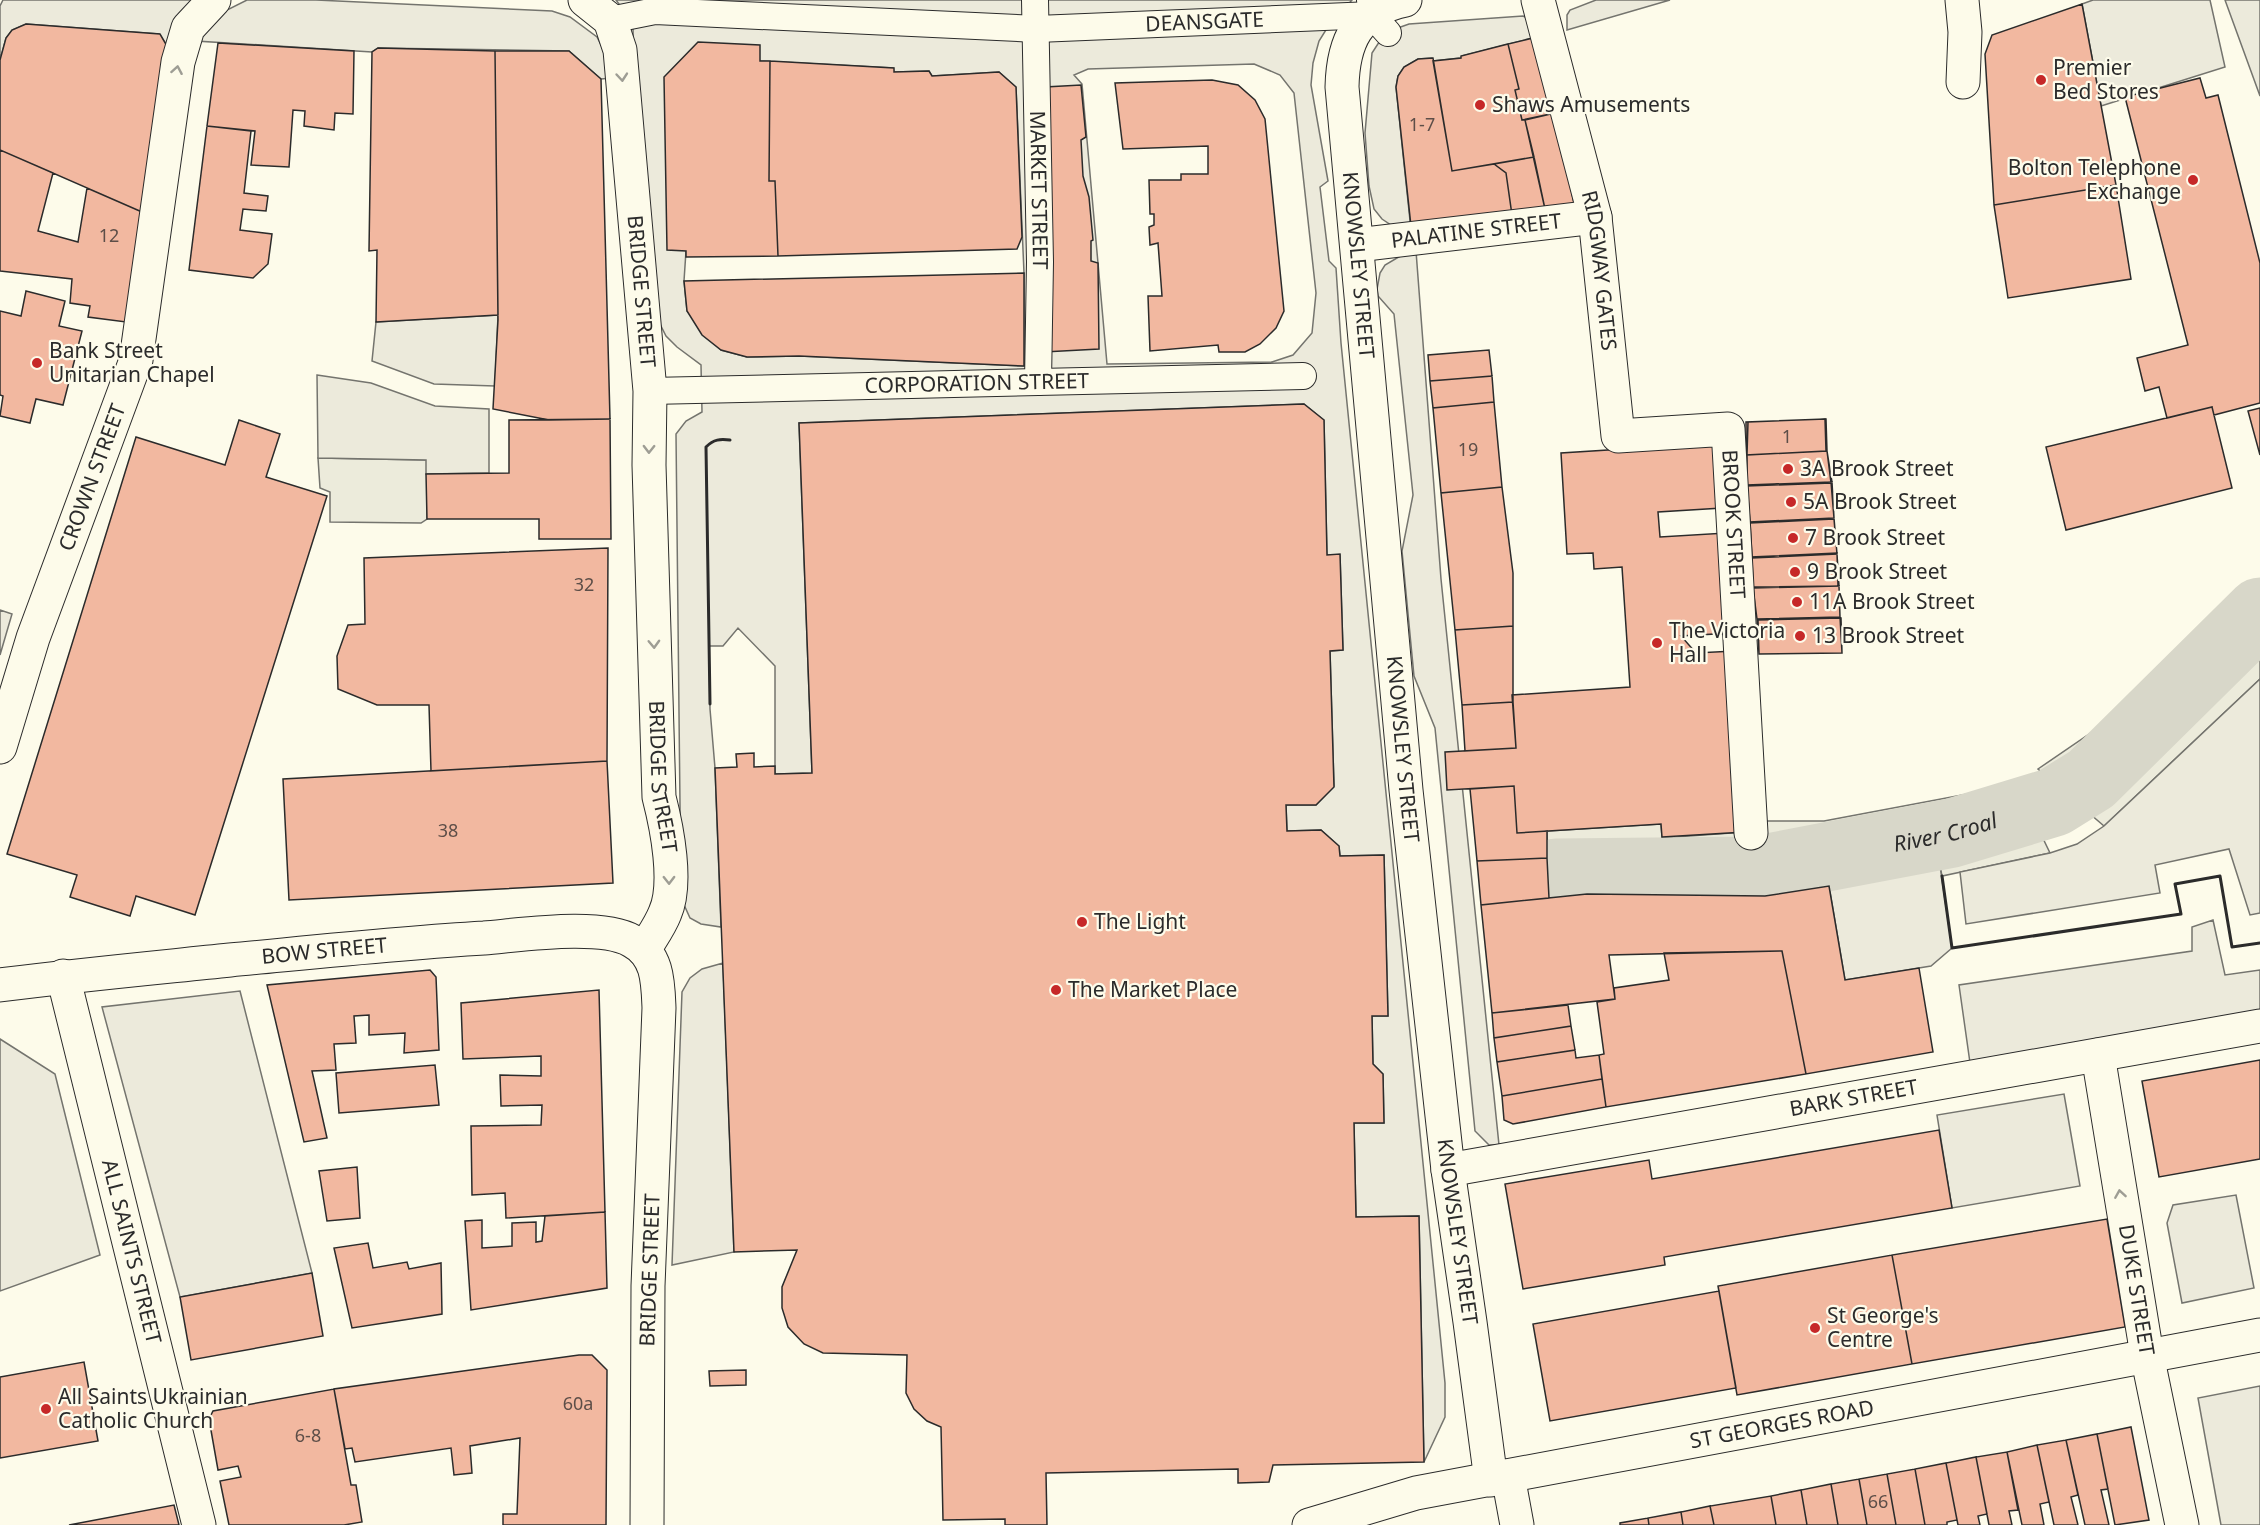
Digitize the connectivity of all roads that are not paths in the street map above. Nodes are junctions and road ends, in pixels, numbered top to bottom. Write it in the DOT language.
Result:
graph roads {
  1 [pos="214,0"];
  2 [pos="585,0"];
  3 [pos="1035,0"];
  4 [pos="1405,0"];
  5 [pos="1538,0"];
  6 [pos="1962,0"];
  7 [pos="1265,10"];
  8 [pos="1373,18"];
  9 [pos="610,20"];
  10 [pos="1037,29"];
  11 [pos="1963,82"];
  12 [pos="1595,217"];
  13 [pos="1357,245"];
  14 [pos="1303,376"];
  15 [pos="1038,381"];
  16 [pos="650,390"];
  17 [pos="1728,429"];
  18 [pos="0,747"];
  19 [pos="1751,833"];
  20 [pos="644,950"];
  21 [pos="63,976"];
  22 [pos="0,985"];
  23 [pos="2260,1026"];
  24 [pos="2097,1055"];
  25 [pos="1448,1170"];
  26 [pos="2260,1335"];
  27 [pos="2147,1355"];
  28 [pos="1499,1478"];
  29 [pos="199,1525"];
  30 [pos="647,1525"];
  31 [pos="1309,1525"];
  32 [pos="1517,1525"];
  33 [pos="2182,1525"];
  18 -- 1 [label="street, CROWN STREET, one-way"];
  2 -- 9 [label="street"];
  3 -- 10 [label="street, MARKET STREET"];
  4 -- 8 [label="street, DEANSGATE"];
  5 -- 12 [label="street, RIDGWAY GATES"];
  6 -- 11 [label="street"];
  7 -- 8 [label="street, DEANSGATE"];
  7 -- 10 [label="street, DEANSGATE"];
  8 -- 13 [label="street, KNOWSLEY STREET"];
  9 -- 10 [label="street, DEANSGATE"];
  9 -- 16 [label="street, BRIDGE STREET, one-way"];
  10 -- 15 [label="street, MARKET STREET"];
  12 -- 13 [label="street, PALATINE STREET"];
  12 -- 17 [label="street, RIDGWAY GATES"];
  13 -- 25 [label="street, KNOWSLEY STREET"];
  14 -- 15 [label="street, CORPORATION STREET"];
  15 -- 16 [label="street, CORPORATION STREET"];
  16 -- 20 [label="street, BRIDGE STREET, one-way"];
  17 -- 19 [label="street, BROOK STREET"];
  20 -- 21 [label="street, BOW STREET"];
  20 -- 30 [label="street, BRIDGE STREET"];
  21 -- 22 [label="street, BOW STREET"];
  21 -- 29 [label="street, ALL SAINTS STREET"];
  23 -- 24 [label="street, BARK STREET"];
  24 -- 25 [label="street, BARK STREET"];
  27 -- 24 [label="street, DUKE STREET, one-way"];
  25 -- 28 [label="street, KNOWSLEY STREET"];
  26 -- 27 [label="street, ST GEORGES ROAD"];
  27 -- 28 [label="street, ST GEORGES ROAD"];
  27 -- 33 [label="street, DUKE STREET"];
  28 -- 31 [label="street, ST GEORGES ROAD"];
  28 -- 32 [label="street, KNOWSLEY STREET"];
}
